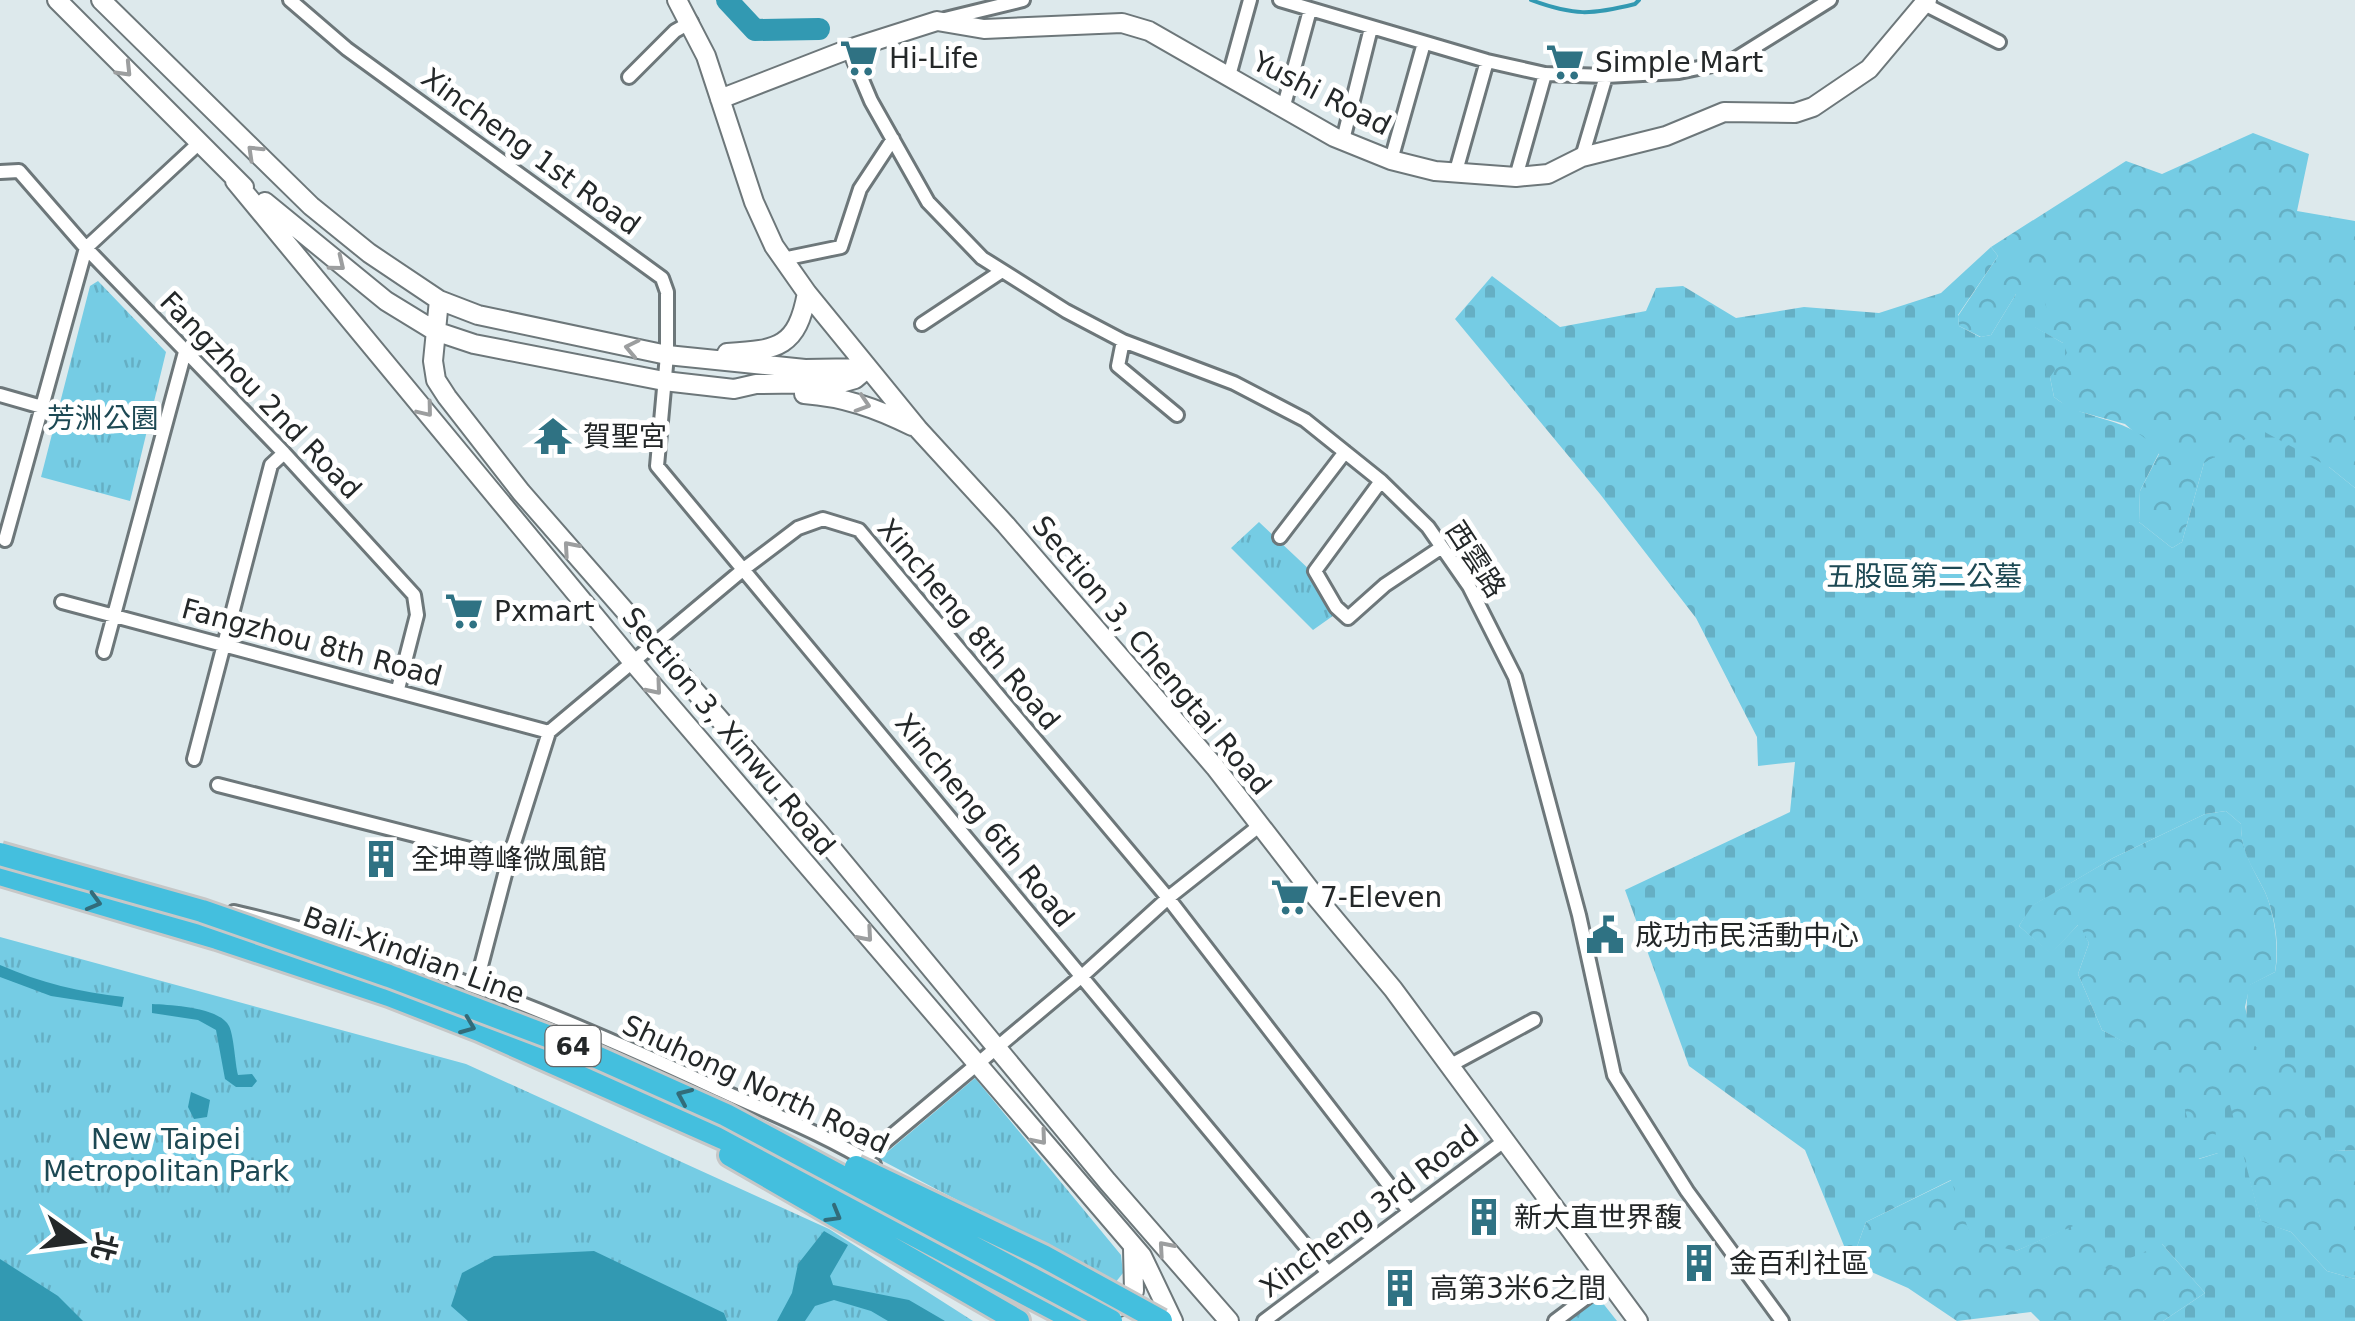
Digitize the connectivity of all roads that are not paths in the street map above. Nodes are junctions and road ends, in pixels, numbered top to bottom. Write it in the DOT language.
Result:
graph roads {
  1 [pos="57,0"];
  2 [pos="101,0"];
  3 [pos="290,0"];
  4 [pos="676,0"];
  5 [pos="1023,0"];
  6 [pos="1250,0"];
  7 [pos="1280,0"];
  8 [pos="1830,0"];
  9 [pos="1925,2"];
  10 [pos="1310,10"];
  11 [pos="938,21"];
  12 [pos="691,22"];
  13 [pos="1371,28"];
  14 [pos="1999,42"];
  15 [pos="1424,43"];
  16 [pos="848,48"];
  17 [pos="1487,62"];
  18 [pos="1546,74"];
  19 [pos="1229,76"];
  20 [pos="1606,76"];
  21 [pos="628,77"];
  22 [pos="720,98"];
  23 [pos="1283,110"];
  24 [pos="893,139"];
  25 [pos="1343,140"];
  26 [pos="198,144"];
  27 [pos="1582,158"];
  28 [pos="1392,160"];
  29 [pos="1456,171"];
  30 [pos="0,172"];
  31 [pos="1516,177"];
  32 [pos="235,181"];
  33 [pos="86,248"];
  34 [pos="783,260"];
  35 [pos="1002,271"];
  36 [pos="807,293"];
  37 [pos="439,300"];
  38 [pos="922,324"];
  39 [pos="435,331"];
  40 [pos="1124,341"];
  41 [pos="185,352"];
  42 [pos="667,355"];
  43 [pos="868,368"];
  44 [pos="664,381"];
  45 [pos="734,389"];
  46 [pos="0,395"];
  47 [pos="42,407"];
  48 [pos="1177,415"];
  49 [pos="918,429"];
  50 [pos="1346,452"];
  51 [pos="284,454"];
  52 [pos="1380,480"];
  53 [pos="1280,537"];
  54 [pos="5,540"];
  55 [pos="1442,548"];
  56 [pos="745,568"];
  57 [pos="62,602"];
  58 [pos="114,615"];
  59 [pos="225,644"];
  60 [pos="654,644"];
  61 [pos="104,652"];
  62 [pos="632,661"];
  63 [pos="398,689"];
  64 [pos="549,732"];
  65 [pos="194,759"];
  66 [pos="218,785"];
  67 [pos="1259,826"];
  68 [pos="0,855"];
  69 [pos="509,859"];
  70 [pos="0,874"];
  71 [pos="81,876"];
  72 [pos="1168,898"];
  73 [pos="1081,977"];
  74 [pos="476,985"];
  75 [pos="1534,1020"];
  76 [pos="998,1047"];
  77 [pos="977,1063"];
  78 [pos="1449,1066"];
  79 [pos="661,1111"];
  80 [pos="726,1114"];
  81 [pos="1504,1142"];
  82 [pos="864,1159"];
  83 [pos="1409,1211"];
  84 [pos="1133,1247"];
  85 [pos="1328,1273"];
  86 [pos="1608,1282"];
  87 [pos="1110,1318"];
  88 [pos="1018,1321"];
  89 [pos="1077,1321"];
  90 [pos="1160,1321"];
  91 [pos="1173,1321"];
  92 [pos="1229,1321"];
  93 [pos="1264,1321"];
  94 [pos="1555,1321"];
  95 [pos="1638,1321"];
  96 [pos="1782,1321"];
  1 -- 26 [label="street, one-way"];
  37 -- 2 [label="street, one-way"];
  3 -- 42 [label="street, Xincheng 1st Road"];
  4 -- 12 [label="street, Section 3, Chengtai Road"];
  5 -- 11 [label="street"];
  6 -- 19 [label="street"];
  7 -- 10 [label="street"];
  8 -- 20 [label="street"];
  9 -- 14 [label="street"];
  9 -- 27 [label="street, Yushi Road"];
  10 -- 13 [label="street"];
  10 -- 23 [label="street"];
  11 -- 16 [label="street, Yushi Road"];
  11 -- 19 [label="street, Yushi Road"];
  12 -- 21 [label="street"];
  12 -- 22 [label="street, Section 3, Chengtai Road"];
  13 -- 15 [label="street"];
  13 -- 25 [label="street"];
  15 -- 17 [label="street"];
  15 -- 28 [label="street"];
  16 -- 22 [label="street, Yushi Road"];
  16 -- 24 [label="street, 西雲路"];
  17 -- 18 [label="street"];
  17 -- 29 [label="street"];
  18 -- 20 [label="street"];
  18 -- 31 [label="street"];
  19 -- 23 [label="street, Yushi Road"];
  20 -- 27 [label="street"];
  22 -- 34 [label="street, Section 3, Chengtai Road"];
  23 -- 25 [label="street, Yushi Road"];
  24 -- 34 [label="street"];
  24 -- 35 [label="street, 西雲路"];
  25 -- 28 [label="street, Yushi Road"];
  26 -- 32 [label="street"];
  26 -- 33 [label="street"];
  27 -- 31 [label="street, Yushi Road"];
  28 -- 29 [label="street, Yushi Road"];
  29 -- 31 [label="street, Yushi Road"];
  30 -- 33 [label="street, Fangzhou 2nd Road"];
  32 -- 39 [label="street, one-way"];
  32 -- 62 [label="street, Section 3, Xinwu Road, one-way"];
  33 -- 41 [label="street, Fangzhou 2nd Road"];
  33 -- 47 [label="street"];
  34 -- 36 [label="street, Section 3, Chengtai Road"];
  35 -- 38 [label="street"];
  35 -- 40 [label="street, 西雲路"];
  36 -- 42 [label="street"];
  36 -- 43 [label="street, Section 3, Chengtai Road"];
  37 -- 39 [label="street, Section 3, Xinwu Road"];
  42 -- 37 [label="street, one-way"];
  39 -- 44 [label="street"];
  60 -- 39 [label="street, Section 3, Xinwu Road, one-way"];
  40 -- 48 [label="street"];
  40 -- 50 [label="street, 西雲路"];
  41 -- 51 [label="street, Fangzhou 2nd Road"];
  41 -- 58 [label="street"];
  42 -- 43 [label="street"];
  42 -- 44 [label="street, Xincheng 1st Road"];
  43 -- 45 [label="street"];
  43 -- 49 [label="street, Section 3, Chengtai Road"];
  44 -- 45 [label="street"];
  44 -- 56 [label="street, Xincheng 6th Road"];
  45 -- 49 [label="street, one-way"];
  46 -- 47 [label="street"];
  47 -- 54 [label="street"];
  49 -- 67 [label="street, Section 3, Chengtai Road"];
  50 -- 52 [label="street, 西雲路"];
  50 -- 53 [label="street"];
  51 -- 59 [label="street"];
  51 -- 63 [label="street, Fangzhou 2nd Road"];
  52 -- 55 [label="street, 西雲路"];
  52 -- 55 [label="street"];
  55 -- 96 [label="street, 西雲路"];
  56 -- 60 [label="street, Xincheng 8th Road"];
  56 -- 72 [label="street, Xincheng 8th Road"];
  56 -- 73 [label="street, Xincheng 6th Road"];
  57 -- 58 [label="street, Fangzhou 8th Road"];
  58 -- 59 [label="street, Fangzhou 8th Road"];
  58 -- 61 [label="street"];
  59 -- 63 [label="street, Fangzhou 8th Road"];
  59 -- 65 [label="street"];
  60 -- 62 [label="street, Xincheng 8th Road"];
  60 -- 76 [label="street, Section 3, Xinwu Road"];
  62 -- 64 [label="street, Xincheng 8th Road"];
  62 -- 77 [label="street, Section 3, Xinwu Road, one-way"];
  63 -- 64 [label="street, Fangzhou 8th Road"];
  64 -- 69 [label="street"];
  66 -- 69 [label="street"];
  67 -- 72 [label="street"];
  67 -- 78 [label="street, Section 3, Chengtai Road"];
  68 -- 71 [label="highway, Bali-Xindian Line / 64, bridge"];
  69 -- 74 [label="street"];
  70 -- 79 [label="highway, Bali-Xindian Line / 64, one-way"];
  71 -- 74 [label="street, Shuhong North Road"];
  80 -- 71 [label="highway, Bali-Xindian Line / 64, one-way, bridge"];
  72 -- 73 [label="street"];
  72 -- 83 [label="street, Xincheng 8th Road"];
  73 -- 76 [label="street"];
  73 -- 85 [label="street, Xincheng 6th Road"];
  74 -- 82 [label="street, Shuhong North Road"];
  75 -- 78 [label="street"];
  76 -- 77 [label="street"];
  92 -- 76 [label="street, Section 3, Xinwu Road, one-way"];
  77 -- 82 [label="street"];
  77 -- 84 [label="street, Section 3, Xinwu Road, one-way"];
  78 -- 81 [label="street, Section 3, Chengtai Road"];
  79 -- 88 [label="highway, one-way"];
  79 -- 89 [label="highway, Bali-Xindian Line / 64"];
  80 -- 87 [label="highway, Bali-Xindian Line / 64, bridge"];
  80 -- 90 [label="highway, bridge"];
  81 -- 83 [label="street, Xincheng 3rd Road"];
  81 -- 86 [label="street, Section 3, Chengtai Road"];
  82 -- 87 [label="street, Shuhong North Road"];
  83 -- 85 [label="street, Xincheng 3rd Road"];
  84 -- 87 [label="street"];
  84 -- 91 [label="street, Section 3, Xinwu Road"];
  85 -- 93 [label="street, Xincheng 3rd Road"];
  86 -- 94 [label="street"];
  86 -- 95 [label="street, Section 3, Chengtai Road"];
}
